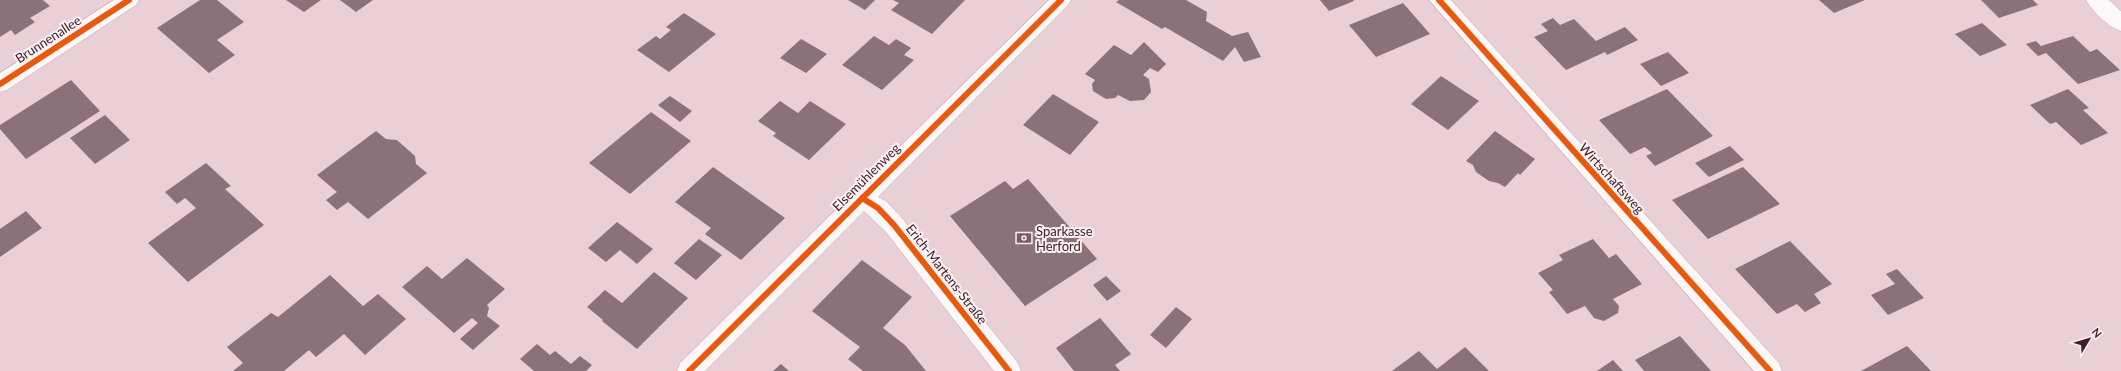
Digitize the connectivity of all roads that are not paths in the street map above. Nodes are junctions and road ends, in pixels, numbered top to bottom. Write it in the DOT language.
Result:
graph roads {
  1 [pos="129,0"];
  2 [pos="1060,0"];
  3 [pos="1438,0"];
  4 [pos="2096,0"];
  5 [pos="2121,23"];
  6 [pos="0,84"];
  7 [pos="862,198"];
  8 [pos="689,371"];
  9 [pos="1009,371"];
  10 [pos="1770,371"];
  1 -- 6 [label="street, Brunnenallee"];
  2 -- 7 [label="street, Elsemühlenweg"];
  3 -- 10 [label="street, Wirtschaftsweg"];
  4 -- 5 [label="street"];
  7 -- 8 [label="street, Elsemühlenweg"];
  7 -- 9 [label="street, Erich-Martens-Straße"];
}
